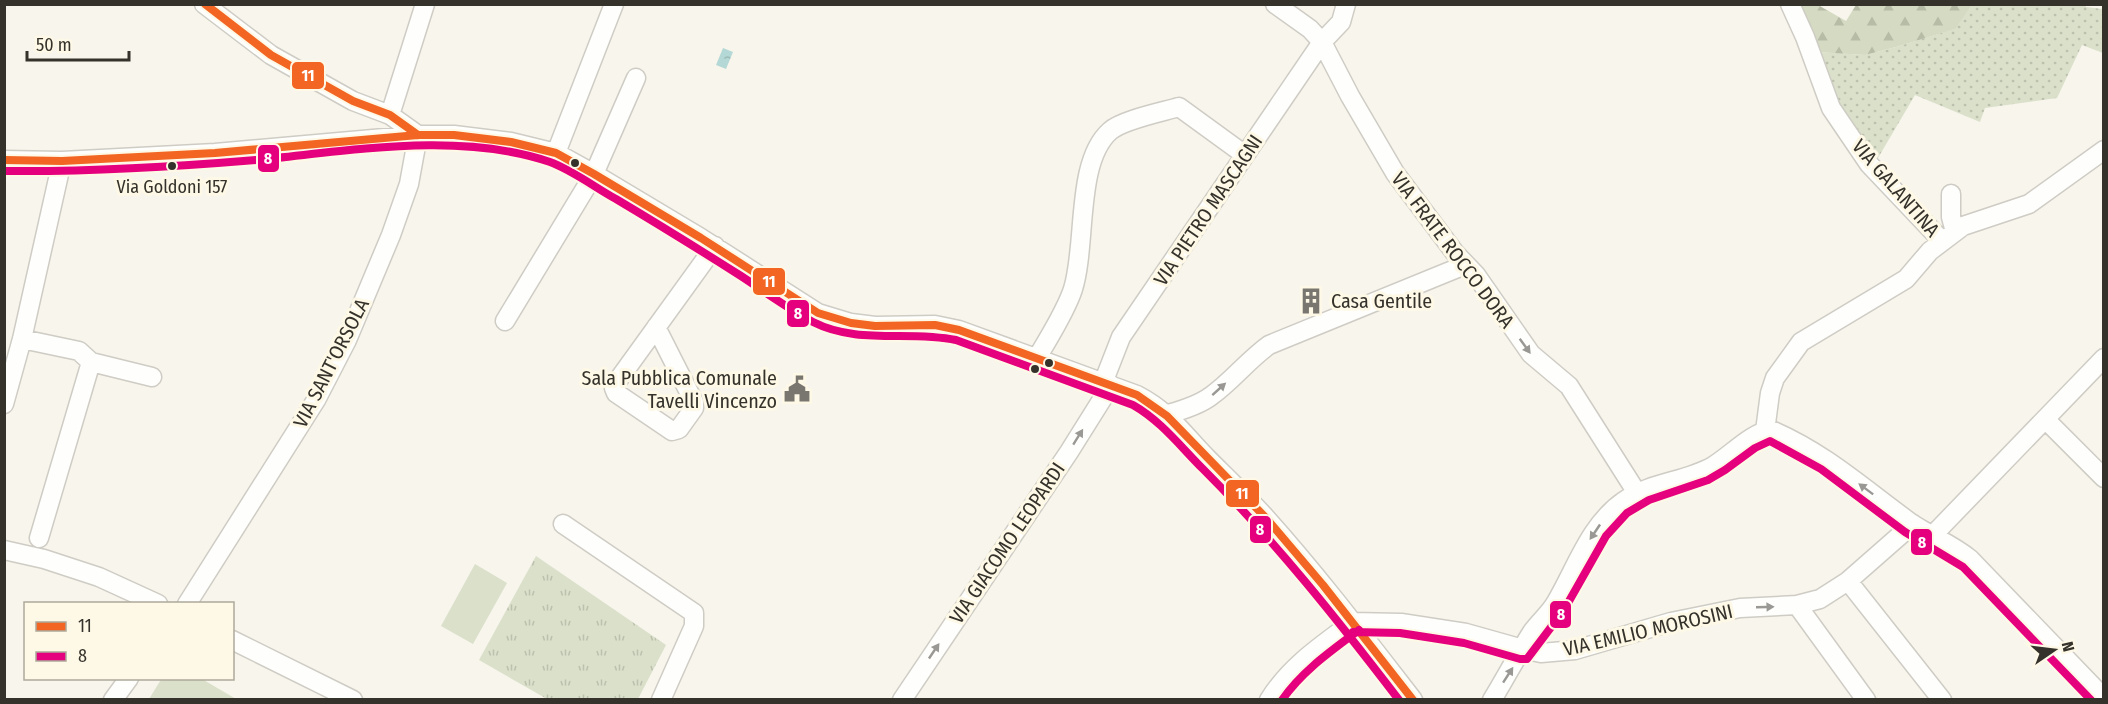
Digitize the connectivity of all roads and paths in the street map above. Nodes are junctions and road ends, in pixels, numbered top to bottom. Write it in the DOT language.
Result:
graph roads {
  1 [pos="204,4"];
  2 [pos="425,4"];
  3 [pos="614,4"];
  4 [pos="1275,4"];
  5 [pos="1346,4"];
  6 [pos="1790,4"];
  7 [pos="1322,42"];
  8 [pos="636,78"];
  9 [pos="353,101"];
  10 [pos="390,114"];
  11 [pos="418,135"];
  12 [pos="366,140"];
  13 [pos="2103,150"];
  14 [pos="556,153"];
  15 [pos="1245,155"];
  16 [pos="4,160"];
  17 [pos="62,161"];
  18 [pos="594,174"];
  19 [pos="1951,194"];
  20 [pos="1949,237"];
  21 [pos="715,246"];
  22 [pos="1465,265"];
  23 [pos="505,321"];
  24 [pos="656,327"];
  25 [pos="22,339"];
  26 [pos="1037,358"];
  27 [pos="2102,361"];
  28 [pos="91,362"];
  29 [pos="152,377"];
  30 [pos="1107,384"];
  31 [pos="4,404"];
  32 [pos="1168,414"];
  33 [pos="2045,418"];
  34 [pos="1765,431"];
  35 [pos="2103,478"];
  36 [pos="1638,493"];
  37 [pos="563,524"];
  38 [pos="1913,524"];
  39 [pos="1933,535"];
  40 [pos="39,538"];
  41 [pos="4,550"];
  42 [pos="1848,581"];
  43 [pos="156,602"];
  44 [pos="188,602"];
  45 [pos="1797,605"];
  46 [pos="1353,622"];
  47 [pos="234,641"];
  48 [pos="1523,650"];
  49 [pos="127,680"];
  50 [pos="2103,698"];
  51 [pos="113,699"];
  52 [pos="353,699"];
  53 [pos="661,699"];
  54 [pos="902,699"];
  55 [pos="1269,699"];
  56 [pos="1413,699"];
  57 [pos="1492,699"];
  58 [pos="1866,699"];
  59 [pos="1942,699"];
  1 -- 9 [label="street"];
  2 -- 10 [label="street"];
  3 -- 14 [label="street"];
  4 -- 7 [label="street, VIA FRATE ROCCO DORA"];
  5 -- 7 [label="street, VIA PIETRO MASCAGNI"];
  6 -- 20 [label="street, VIA GALANTINA"];
  7 -- 15 [label="street, VIA PIETRO MASCAGNI"];
  7 -- 22 [label="street, VIA FRATE ROCCO DORA"];
  8 -- 18 [label="street"];
  9 -- 10 [label="street"];
  9 -- 12 [label="street"];
  10 -- 11 [label="street"];
  11 -- 12 [label="street"];
  11 -- 14 [label="street"];
  11 -- 44 [label="street, VIA SANT'ORSOLA"];
  12 -- 17 [label="street"];
  13 -- 20 [label="street"];
  14 -- 18 [label="street"];
  15 -- 26 [label="street"];
  15 -- 30 [label="street, VIA PIETRO MASCAGNI"];
  16 -- 17 [label="street"];
  17 -- 25 [label="street"];
  18 -- 21 [label="street"];
  18 -- 23 [label="street"];
  19 -- 20 [label="street"];
  20 -- 34 [label="street"];
  21 -- 24 [label="street"];
  21 -- 26 [label="street"];
  32 -- 22 [label="street, one-way"];
  22 -- 36 [label="street, VIA FRATE ROCCO DORA, one-way"];
  24 -- 24 [label="street"];
  25 -- 28 [label="street"];
  25 -- 31 [label="street"];
  26 -- 30 [label="street"];
  27 -- 33 [label="street"];
  28 -- 29 [label="street"];
  28 -- 40 [label="street"];
  30 -- 32 [label="street"];
  54 -- 30 [label="street, VIA GIACOMO LEOPARDI, one-way"];
  32 -- 46 [label="street"];
  33 -- 35 [label="street"];
  33 -- 39 [label="street"];
  34 -- 36 [label="street"];
  38 -- 34 [label="street, one-way"];
  36 -- 48 [label="street, one-way"];
  37 -- 53 [label="street"];
  38 -- 39 [label="street"];
  38 -- 42 [label="street, VIA EMILIO MOROSINI"];
  39 -- 50 [label="street"];
  41 -- 43 [label="street"];
  42 -- 45 [label="street, VIA EMILIO MOROSINI"];
  42 -- 59 [label="street"];
  48 -- 45 [label="street, VIA EMILIO MOROSINI, one-way"];
  45 -- 58 [label="street"];
  46 -- 48 [label="street, VIA EMILIO MOROSINI"];
  46 -- 55 [label="street"];
  46 -- 56 [label="street"];
  47 -- 52 [label="street"];
  57 -- 48 [label="street, one-way"];
  49 -- 51 [label="street"];
}
